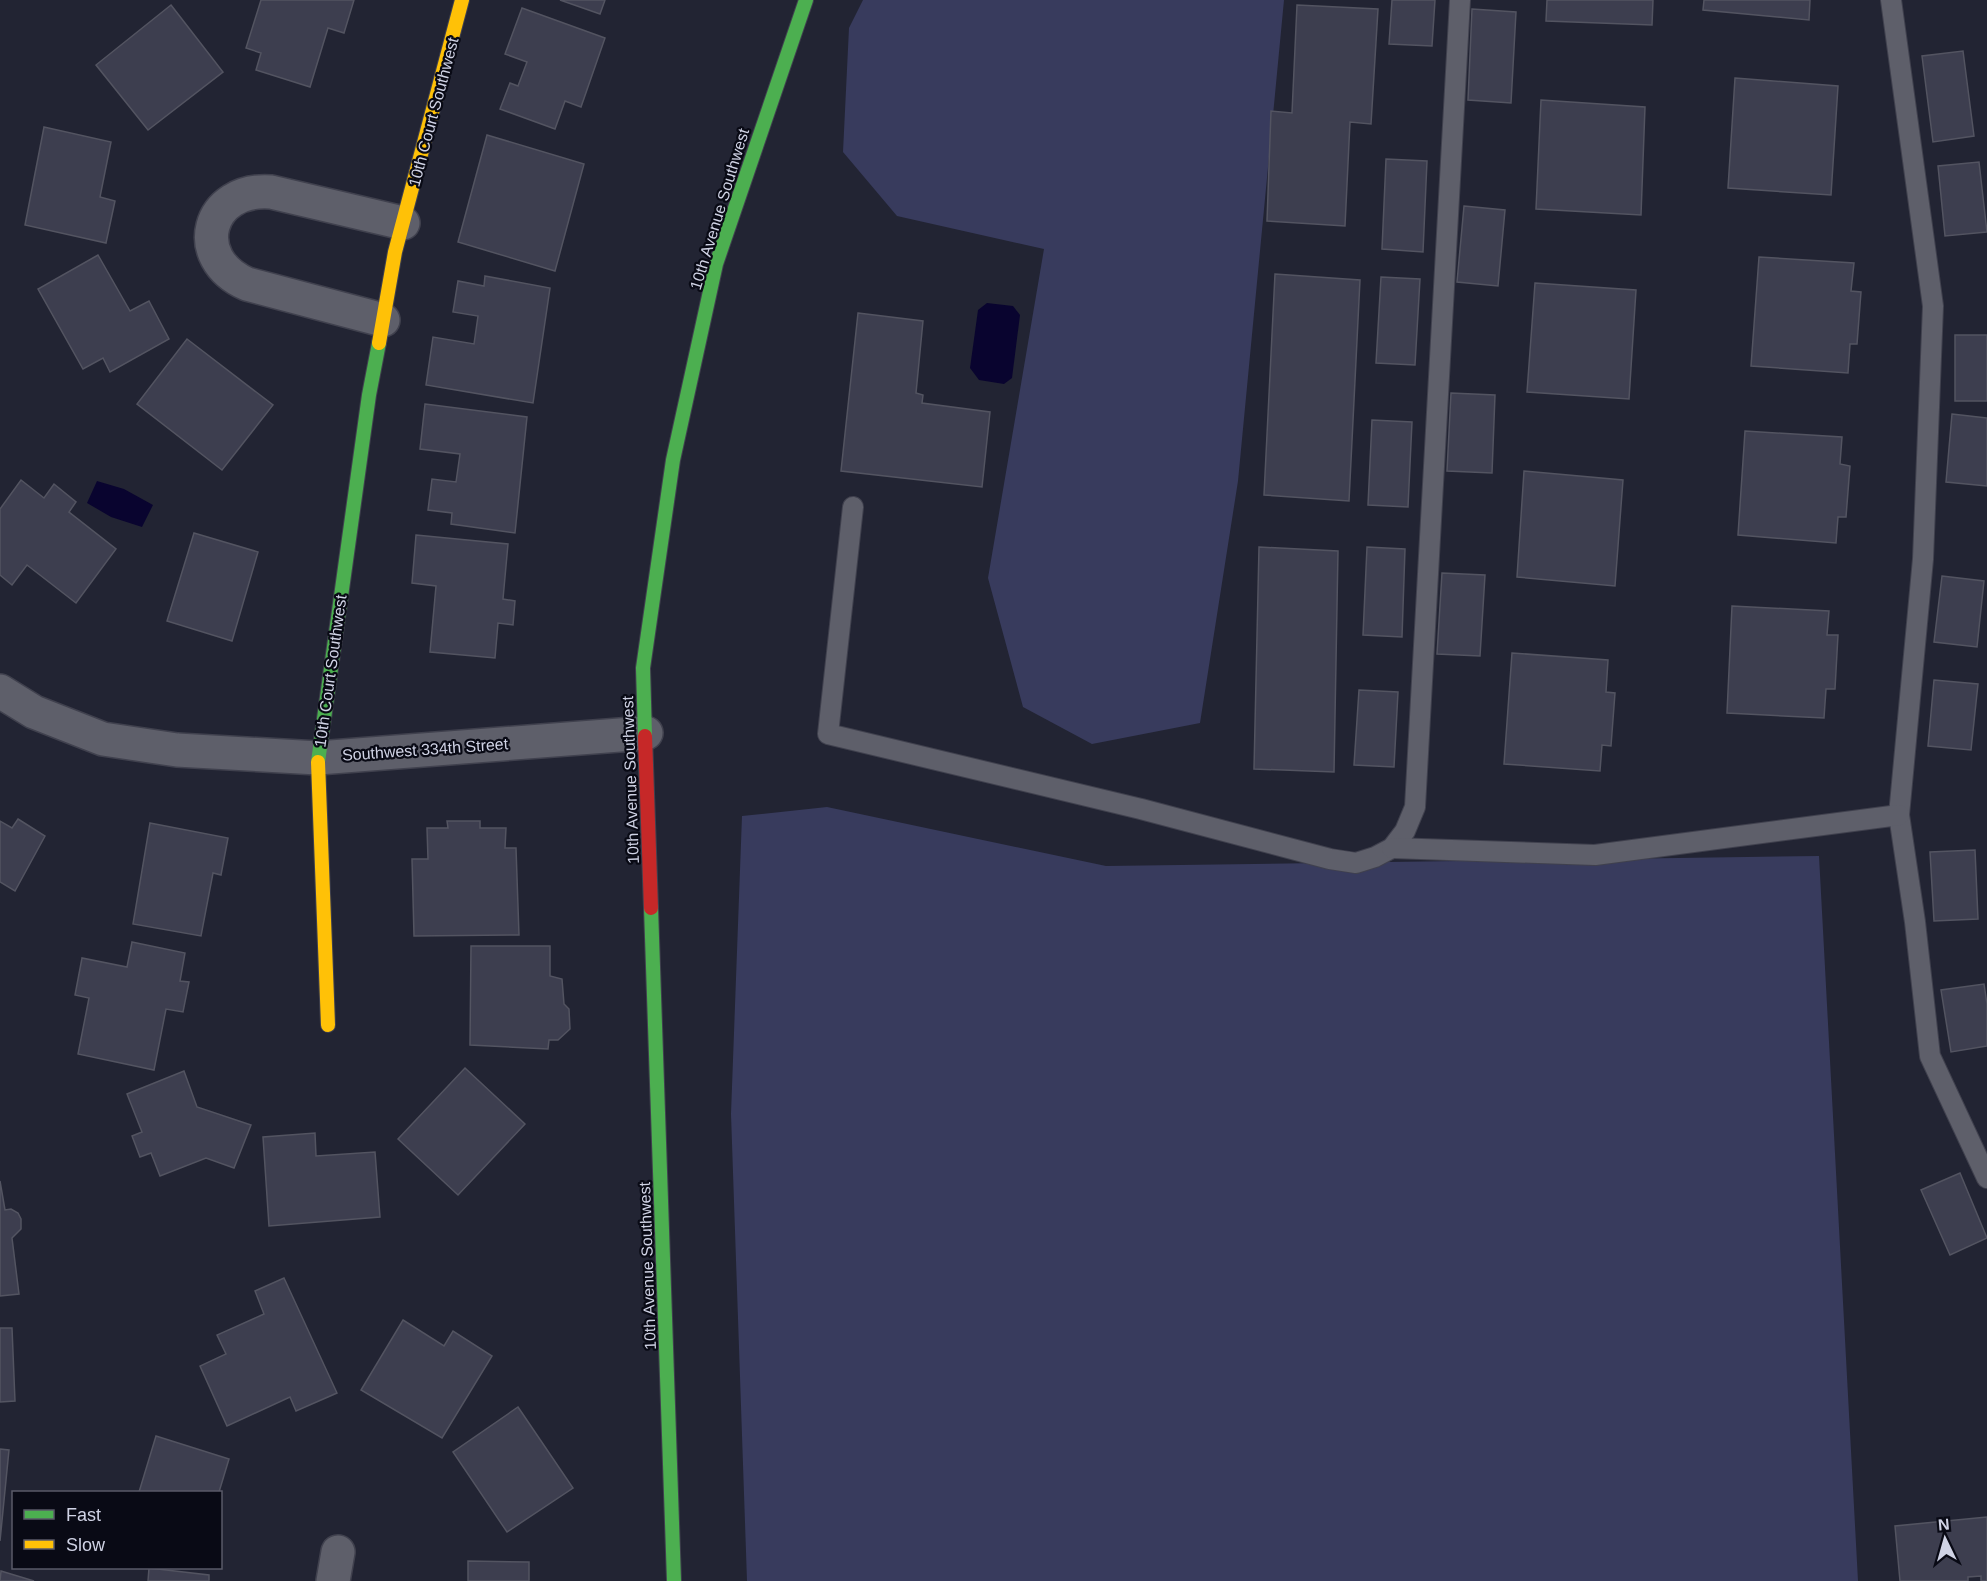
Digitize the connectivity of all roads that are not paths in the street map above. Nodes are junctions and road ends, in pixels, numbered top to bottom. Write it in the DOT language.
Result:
graph roads {
  1 [pos="462,0"];
  2 [pos="806,0"];
  3 [pos="1460,0"];
  4 [pos="1891,0"];
  5 [pos="403,223"];
  6 [pos="383,320"];
  7 [pos="854,507"];
  8 [pos="0,691"];
  9 [pos="646,733"];
  10 [pos="318,758"];
  11 [pos="1899,815"];
  12 [pos="1392,848"];
  13 [pos="328,1025"];
  14 [pos="1987,1178"];
  15 [pos="674,1581"];
  1 -- 5 [label="street, 10th Court Southwest"];
  2 -- 9 [label="street, 10th Avenue Southwest"];
  3 -- 12 [label="lane"];
  4 -- 11 [label="lane"];
  5 -- 6 [label="street, 10th Court Southwest"];
  5 -- 6 [label="street"];
  6 -- 10 [label="street, 10th Court Southwest"];
  7 -- 12 [label="lane"];
  8 -- 10 [label="street, Southwest 334th Street"];
  9 -- 10 [label="street, Southwest 334th Street"];
  9 -- 15 [label="street, 10th Avenue Southwest"];
  10 -- 13 [label="street, 10th Court Southwest"];
  11 -- 12 [label="lane"];
  11 -- 14 [label="lane"];
}
